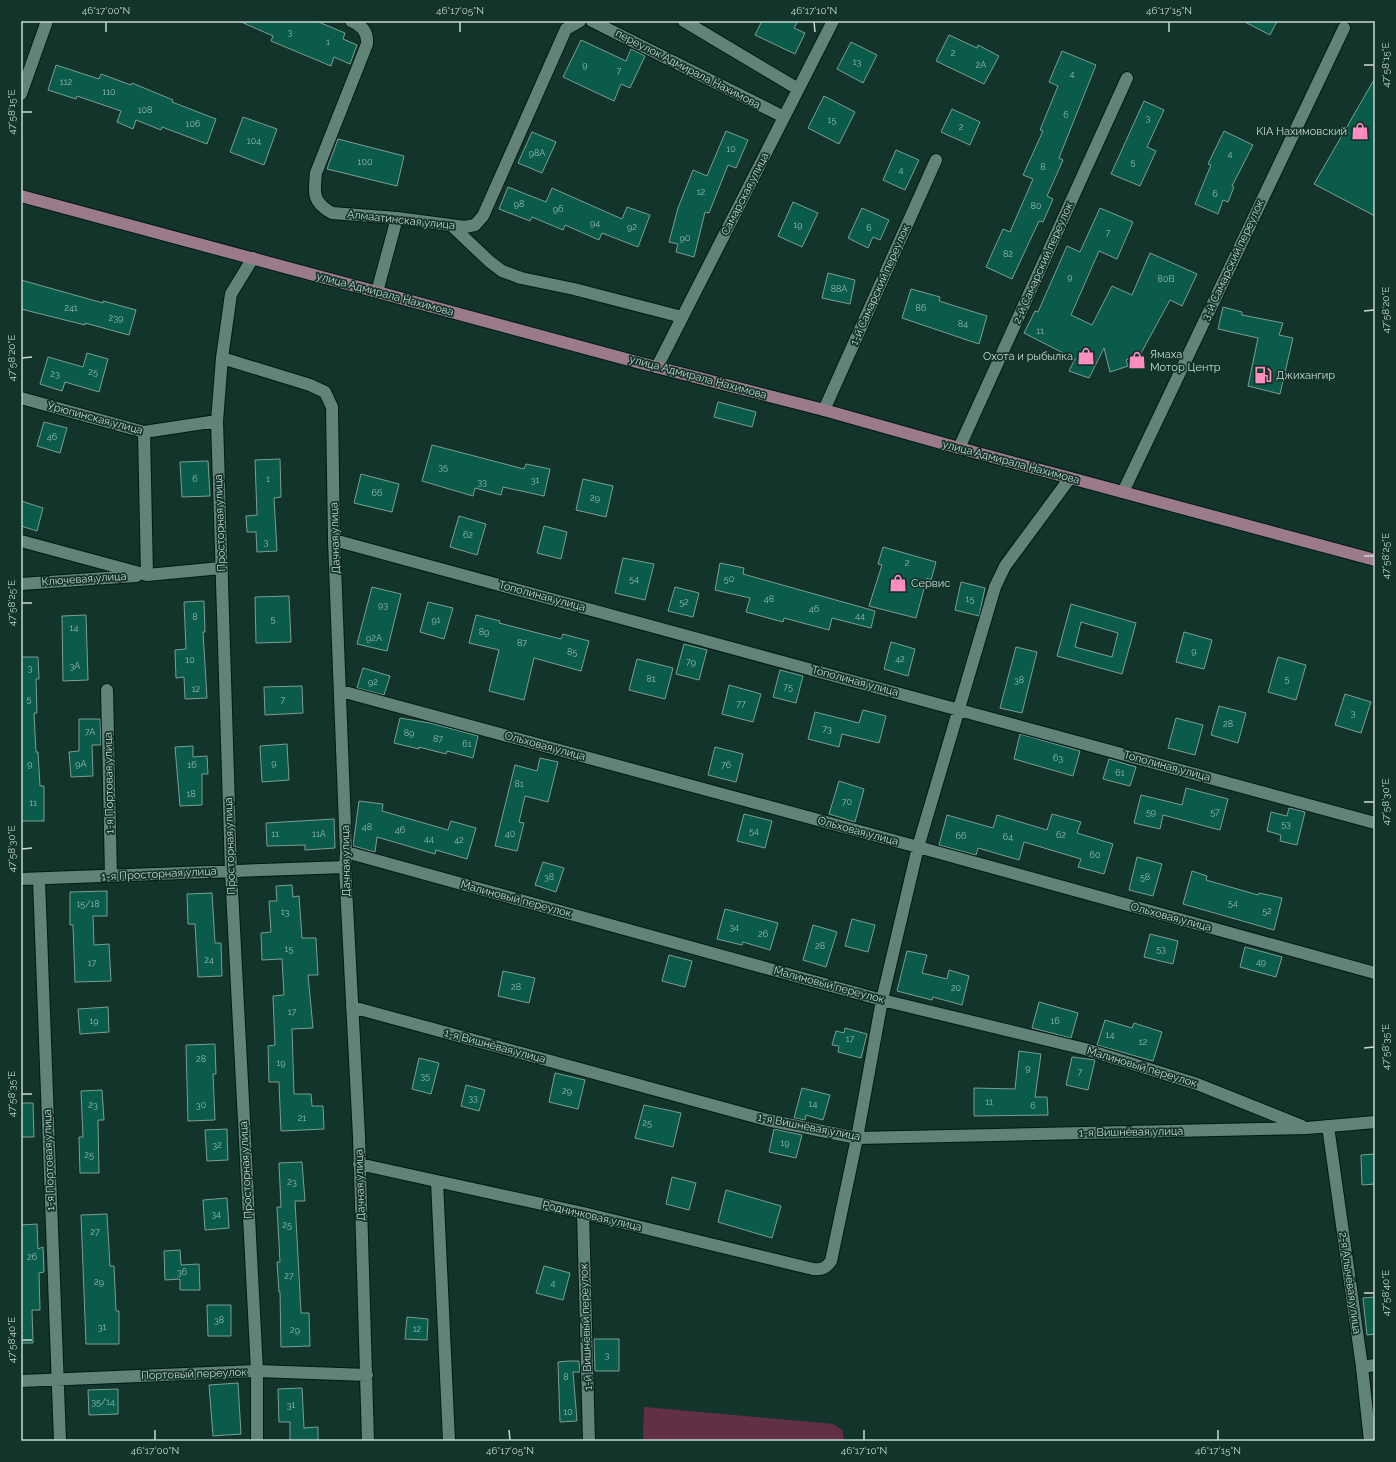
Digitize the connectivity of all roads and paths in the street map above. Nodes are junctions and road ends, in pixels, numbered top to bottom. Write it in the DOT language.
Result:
graph roads {
  1 [pos="47,21"];
  2 [pos="579,21"];
  3 [pos="592,21"];
  4 [pos="684,21"];
  5 [pos="833,21"];
  6 [pos="354,22"];
  7 [pos="1344,28"];
  8 [pos="1127,78"];
  9 [pos="798,89"];
  10 [pos="21,94"];
  11 [pos="784,117"];
  12 [pos="936,160"];
  13 [pos="21,196"];
  14 [pos="396,218"];
  15 [pos="452,226"];
  16 [pos="253,258"];
  17 [pos="377,292"];
  18 [pos="682,317"];
  19 [pos="222,358"];
  20 [pos="657,367"];
  21 [pos="21,398"];
  22 [pos="824,410"];
  23 [pos="217,421"];
  24 [pos="144,432"];
  25 [pos="959,448"];
  26 [pos="1070,478"];
  27 [pos="1123,492"];
  28 [pos="334,540"];
  29 [pos="21,541"];
  30 [pos="1375,560"];
  31 [pos="222,568"];
  32 [pos="147,575"];
  33 [pos="21,584"];
  34 [pos="107,690"];
  35 [pos="341,691"];
  36 [pos="960,709"];
  37 [pos="1375,823"];
  38 [pos="918,847"];
  39 [pos="346,852"];
  40 [pos="345,867"];
  41 [pos="230,871"];
  42 [pos="111,876"];
  43 [pos="21,879"];
  44 [pos="39,880"];
  45 [pos="1375,973"];
  46 [pos="882,1000"];
  47 [pos="352,1007"];
  48 [pos="1375,1122"];
  49 [pos="1328,1126"];
  50 [pos="1307,1128"];
  51 [pos="857,1138"];
  52 [pos="359,1164"];
  53 [pos="437,1181"];
  54 [pos="582,1213"];
  55 [pos="1375,1365"];
  56 [pos="1362,1367"];
  57 [pos="257,1371"];
  58 [pos="367,1375"];
  59 [pos="58,1380"];
  60 [pos="21,1381"];
  61 [pos="60,1441"];
  62 [pos="257,1441"];
  63 [pos="368,1441"];
  64 [pos="449,1441"];
  65 [pos="589,1441"];
  66 [pos="1370,1441"];
  1 -- 10 [label="street"];
  2 -- 15 [label="street, Алмаатинская улица"];
  3 -- 11 [label="street, переулок Адмирала Нахимова"];
  4 -- 9 [label="street"];
  5 -- 9 [label="street, Самарская улица"];
  6 -- 14 [label="street, Алмаатинская улица"];
  7 -- 27 [label="street, 3-й Самарский переулок"];
  8 -- 25 [label="street, 2-й Самарский переулок"];
  9 -- 11 [label="street, Самарская улица"];
  11 -- 18 [label="street, Самарская улица"];
  12 -- 22 [label="street, 1-й Самарский переулок"];
  13 -- 16 [label="main road, улица Адмирала Нахимова"];
  14 -- 15 [label="street, Алмаатинская улица"];
  14 -- 17 [label="street"];
  15 -- 18 [label="street"];
  16 -- 17 [label="main road, улица Адмирала Нахимова"];
  16 -- 19 [label="street, Просторная улица"];
  17 -- 20 [label="main road, улица Адмирала Нахимова"];
  18 -- 20 [label="street, Самарская улица"];
  19 -- 23 [label="street, Просторная улица"];
  19 -- 28 [label="street, Дачная улица"];
  20 -- 22 [label="main road, улица Адмирала Нахимова"];
  21 -- 24 [label="street, Урюпинская улица"];
  22 -- 25 [label="main road, улица Адмирала Нахимова"];
  23 -- 24 [label="street, Урюпинская улица"];
  23 -- 31 [label="street, Просторная улица"];
  24 -- 32 [label="street"];
  25 -- 26 [label="main road, улица Адмирала Нахимова"];
  26 -- 27 [label="main road, улица Адмирала Нахимова"];
  26 -- 36 [label="street"];
  27 -- 30 [label="main road, улица Адмирала Нахимова"];
  28 -- 35 [label="street, Дачная улица"];
  28 -- 36 [label="street, Тополиная улица"];
  29 -- 32 [label="street"];
  31 -- 32 [label="street, Ключевая улица"];
  31 -- 41 [label="street, Просторная улица"];
  32 -- 33 [label="street, Ключевая улица"];
  34 -- 42 [label="street, 1-я Портовая улица"];
  35 -- 38 [label="street, Ольховая улица"];
  35 -- 39 [label="street, Дачная улица"];
  36 -- 37 [label="street, Тополиная улица"];
  36 -- 38 [label="street"];
  38 -- 45 [label="street, Ольховая улица"];
  38 -- 46 [label="street"];
  39 -- 40 [label="street, Дачная улица"];
  39 -- 46 [label="street, Малиновый переулок"];
  40 -- 41 [label="street, 1-я Просторная улица"];
  40 -- 47 [label="street, Дачная улица"];
  41 -- 42 [label="street, 1-я Просторная улица"];
  41 -- 57 [label="street, Просторная улица"];
  42 -- 44 [label="street, 1-я Просторная улица"];
  43 -- 44 [label="street, 1-я Просторная улица"];
  44 -- 59 [label="street, 1-я Портовая улица"];
  46 -- 50 [label="street, Малиновый переулок"];
  46 -- 51 [label="street"];
  47 -- 51 [label="street, 1-я Вишнёвая улица"];
  47 -- 52 [label="street, Дачная улица"];
  48 -- 49 [label="street, 1-я Вишнёвая улица"];
  49 -- 50 [label="street, 1-я Вишнёвая улица"];
  49 -- 56 [label="street, 2-я Алычёвая улица"];
  50 -- 51 [label="street, 1-я Вишнёвая улица"];
  51 -- 54 [label="street, Родничковая улица"];
  52 -- 53 [label="street, Родничковая улица"];
  52 -- 58 [label="street, Дачная улица"];
  53 -- 54 [label="street, Родничковая улица"];
  53 -- 64 [label="street"];
  54 -- 65 [label="street, 1-й Вишнёвый переулок"];
  55 -- 56 [label="street"];
  56 -- 66 [label="street, 2-я Алычёвая улица"];
  57 -- 58 [label="street, Портовый переулок"];
  57 -- 59 [label="street, Портовый переулок"];
  57 -- 62 [label="street, Просторная улица"];
  58 -- 63 [label="street, Дачная улица"];
  59 -- 60 [label="street, Портовый переулок"];
  59 -- 61 [label="street, 1-я Портовая улица"];
}
